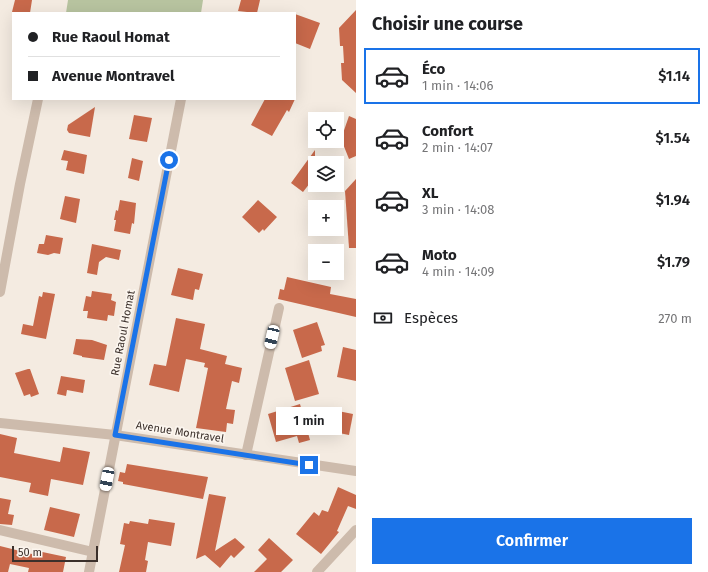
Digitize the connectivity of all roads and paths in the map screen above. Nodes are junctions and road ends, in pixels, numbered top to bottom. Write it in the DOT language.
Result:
graph roads {
  1 [pos="38,100"];
  2 [pos="181,100"];
  3 [pos="0,292"];
  4 [pos="279,308"];
  5 [pos="0,423"];
  6 [pos="115,435"];
  7 [pos="246,455"];
  8 [pos="356,471"];
  9 [pos="0,530"];
  10 [pos="356,530"];
  11 [pos="93,552"];
  12 [pos="89,572"];
  13 [pos="317,572"];
  1 -- 3 [label="street"];
  2 -- 6 [label="street, Rue Raoul Homat"];
  4 -- 7 [label="street"];
  5 -- 6 [label="street, Avenue Montravel"];
  6 -- 7 [label="street, Avenue Montravel"];
  6 -- 11 [label="street, Rue Raoul Homat"];
  7 -- 8 [label="street, Avenue Montravel"];
  9 -- 11 [label="street"];
  10 -- 13 [label="street"];
  11 -- 12 [label="street, Rue Raoul Homat"];
}
